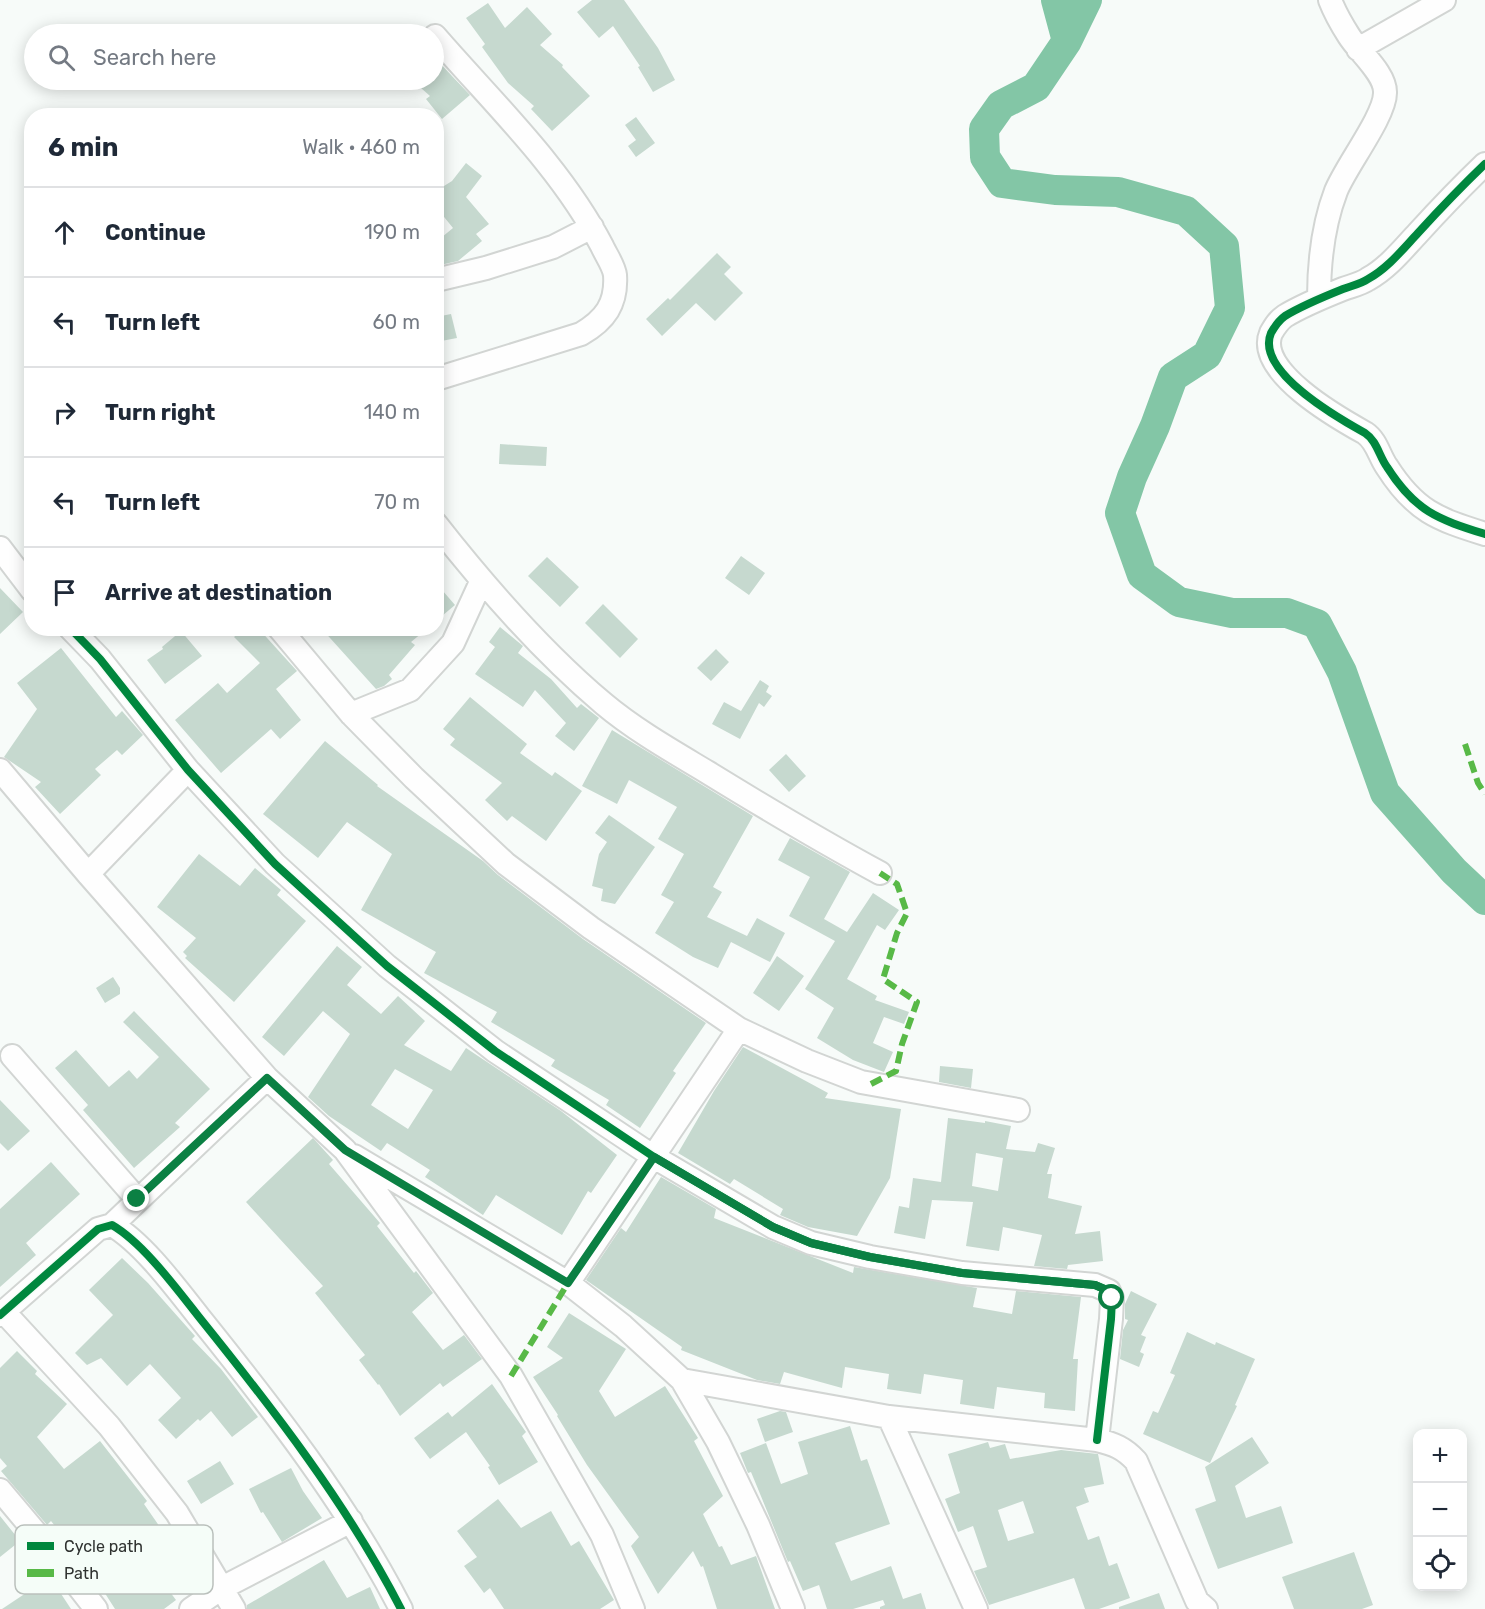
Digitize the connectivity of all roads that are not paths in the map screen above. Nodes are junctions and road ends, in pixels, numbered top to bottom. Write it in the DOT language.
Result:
graph roads {
  1 [pos="1330,0"];
  2 [pos="1444,0"];
  3 [pos="444,46"];
  4 [pos="1358,49"];
  5 [pos="1485,164"];
  6 [pos="591,227"];
  7 [pos="444,278"];
  8 [pos="1319,298"];
  9 [pos="444,377"];
  10 [pos="444,534"];
  11 [pos="1485,534"];
  12 [pos="0,548"];
  13 [pos="24,580"];
  14 [pos="482,582"];
  15 [pos="78,636"];
  16 [pos="286,636"];
  17 [pos="351,714"];
  18 [pos="0,770"];
  19 [pos="188,770"];
  20 [pos="880,873"];
  21 [pos="88,874"];
  22 [pos="739,1029"];
  23 [pos="12,1056"];
  24 [pos="267,1078"];
  25 [pos="1018,1110"];
  26 [pos="345,1150"];
  27 [pos="654,1157"];
  28 [pos="137,1199"];
  29 [pos="112,1225"];
  30 [pos="568,1283"];
  31 [pos="2,1314"];
  32 [pos="682,1380"];
  33 [pos="889,1417"];
  34 [pos="1097,1440"];
  35 [pos="0,1490"];
  36 [pos="351,1521"];
  37 [pos="29,1525"];
  38 [pos="184,1525"];
  39 [pos="213,1573"];
  40 [pos="222,1588"];
  41 [pos="84,1594"];
  42 [pos="96,1609"];
  43 [pos="191,1609"];
  44 [pos="234,1609"];
  45 [pos="401,1609"];
  46 [pos="633,1609"];
  47 [pos="793,1609"];
  48 [pos="976,1609"];
  49 [pos="1206,1609"];
  1 -- 4 [label="street"];
  2 -- 4 [label="street"];
  3 -- 6 [label="street"];
  4 -- 8 [label="street"];
  5 -- 8 [label="street"];
  6 -- 7 [label="street"];
  6 -- 9 [label="street"];
  8 -- 11 [label="street"];
  10 -- 14 [label="street"];
  12 -- 13 [label="street"];
  14 -- 17 [label="street"];
  14 -- 20 [label="street"];
  15 -- 19 [label="street"];
  16 -- 17 [label="street"];
  17 -- 22 [label="street"];
  18 -- 21 [label="street"];
  19 -- 21 [label="street"];
  19 -- 27 [label="street"];
  21 -- 24 [label="street"];
  22 -- 25 [label="street"];
  22 -- 27 [label="street"];
  23 -- 28 [label="street"];
  24 -- 26 [label="street"];
  24 -- 28 [label="street"];
  26 -- 30 [label="street"];
  26 -- 46 [label="street"];
  27 -- 30 [label="street"];
  27 -- 34 [label="street"];
  28 -- 29 [label="street"];
  29 -- 31 [label="street"];
  29 -- 36 [label="street"];
  30 -- 32 [label="street"];
  31 -- 38 [label="street"];
  32 -- 33 [label="street"];
  32 -- 47 [label="street"];
  33 -- 34 [label="street"];
  33 -- 48 [label="street"];
  34 -- 49 [label="street"];
  35 -- 37 [label="street"];
  36 -- 40 [label="street"];
  36 -- 45 [label="street"];
  39 -- 40 [label="street"];
  40 -- 43 [label="street"];
  40 -- 44 [label="street"];
  41 -- 42 [label="street"];
}
